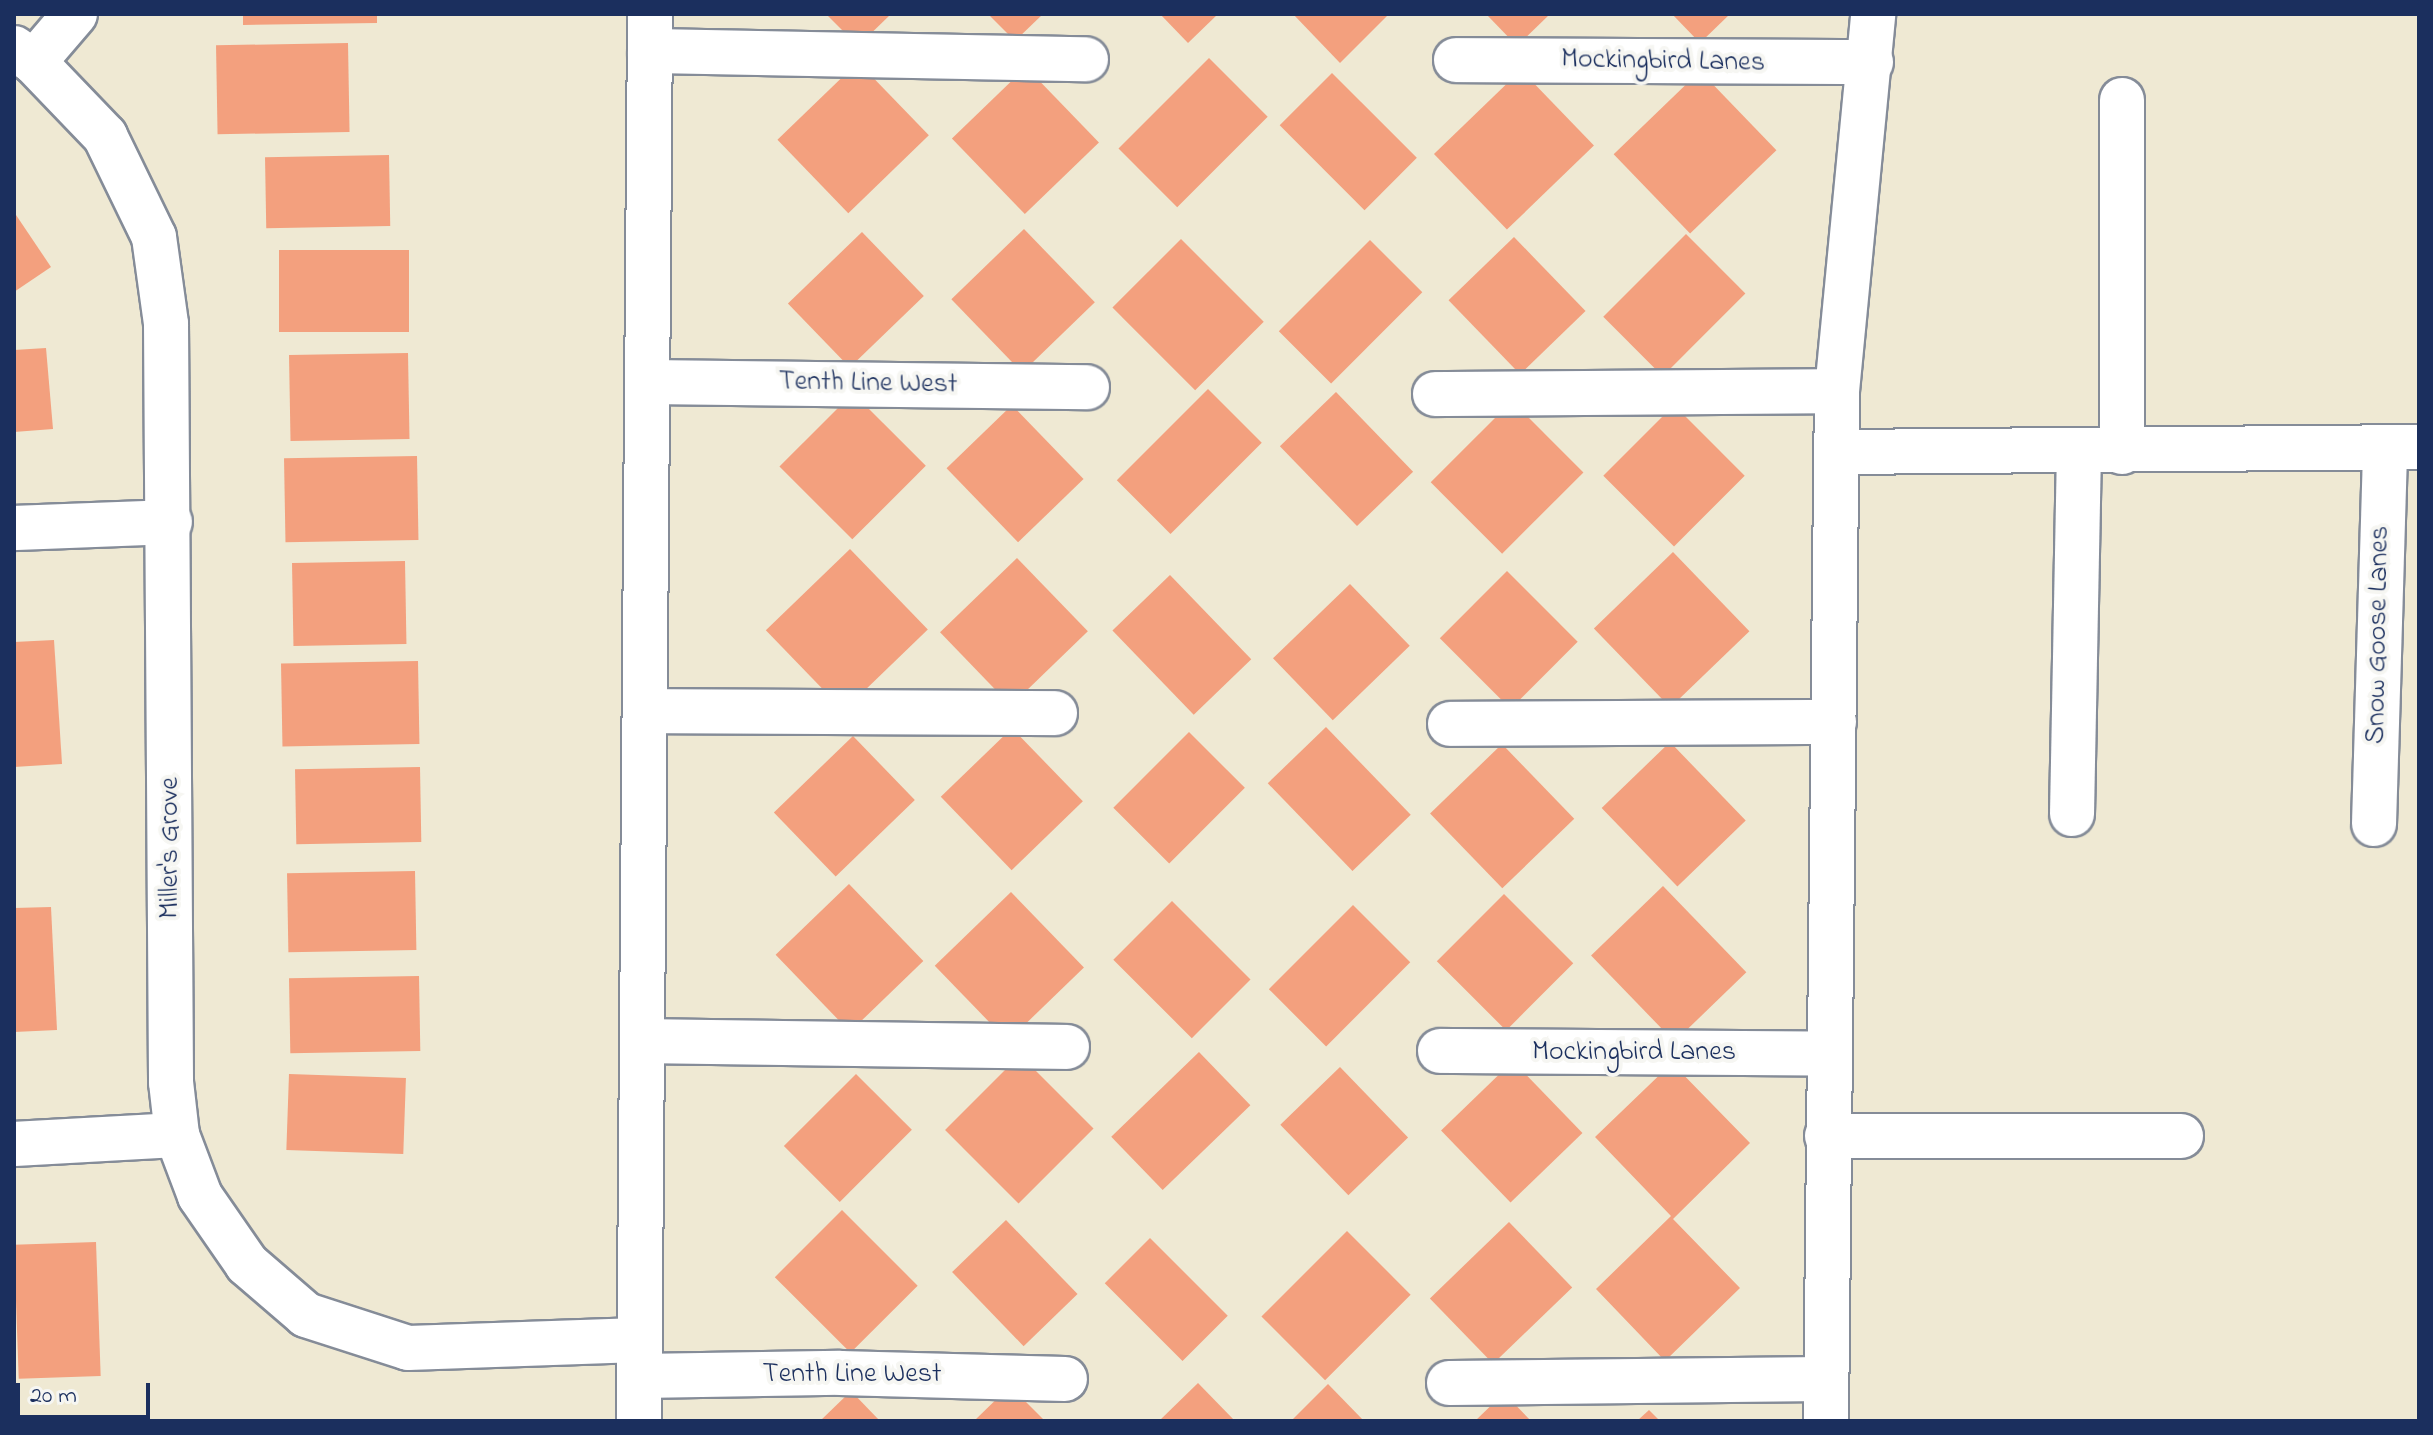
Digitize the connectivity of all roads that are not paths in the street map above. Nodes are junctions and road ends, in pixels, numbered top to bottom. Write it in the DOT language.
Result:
graph roads {
  1 [pos="75,14"];
  2 [pos="1873,14"];
  3 [pos="650,32"];
  4 [pos="24,55"];
  5 [pos="1086,59"];
  6 [pos="1456,60"];
  7 [pos="1871,62"];
  8 [pos="2122,100"];
  9 [pos="649,382"];
  10 [pos="1087,387"];
  11 [pos="1837,391"];
  12 [pos="1435,394"];
  13 [pos="2402,447"];
  14 [pos="1837,452"];
  15 [pos="2079,452"];
  16 [pos="2122,452"];
  17 [pos="170,522"];
  18 [pos="14,528"];
  19 [pos="646,711"];
  20 [pos="1055,713"];
  21 [pos="1834,722"];
  22 [pos="1450,724"];
  23 [pos="2072,814"];
  24 [pos="2374,824"];
  25 [pos="643,1041"];
  26 [pos="1067,1047"];
  27 [pos="1440,1051"];
  28 [pos="1828,1054"];
  29 [pos="177,1135"];
  30 [pos="1827,1136"];
  31 [pos="2181,1136"];
  32 [pos="14,1144"];
  33 [pos="640,1358"];
  34 [pos="1065,1379"];
  35 [pos="1449,1383"];
  36 [pos="1825,1400"];
  37 [pos="639,1421"];
  1 -- 4 [label="street"];
  2 -- 7 [label="street"];
  3 -- 5 [label="street"];
  3 -- 9 [label="street"];
  4 -- 17 [label="street, Miller's Grove"];
  6 -- 7 [label="street, Mockingbird Lanes"];
  7 -- 11 [label="street"];
  8 -- 16 [label="street"];
  9 -- 10 [label="street, Tenth Line West"];
  9 -- 19 [label="street"];
  11 -- 12 [label="street"];
  11 -- 14 [label="street"];
  13 -- 16 [label="street, Snow Goose Lanes"];
  13 -- 24 [label="street, Snow Goose Lanes"];
  14 -- 15 [label="street, Snow Goose Lanes"];
  14 -- 21 [label="street"];
  15 -- 16 [label="street, Snow Goose Lanes"];
  15 -- 23 [label="street"];
  17 -- 18 [label="street"];
  17 -- 29 [label="street, Miller's Grove"];
  19 -- 20 [label="street"];
  19 -- 25 [label="street"];
  21 -- 22 [label="street"];
  21 -- 28 [label="street"];
  25 -- 26 [label="street"];
  25 -- 33 [label="street"];
  27 -- 28 [label="street, Mockingbird Lanes"];
  28 -- 30 [label="street"];
  29 -- 32 [label="street"];
  29 -- 33 [label="street, Miller's Grove"];
  30 -- 31 [label="street"];
  30 -- 36 [label="street"];
  33 -- 34 [label="street, Tenth Line West"];
  33 -- 37 [label="street"];
  35 -- 36 [label="street"];
}
